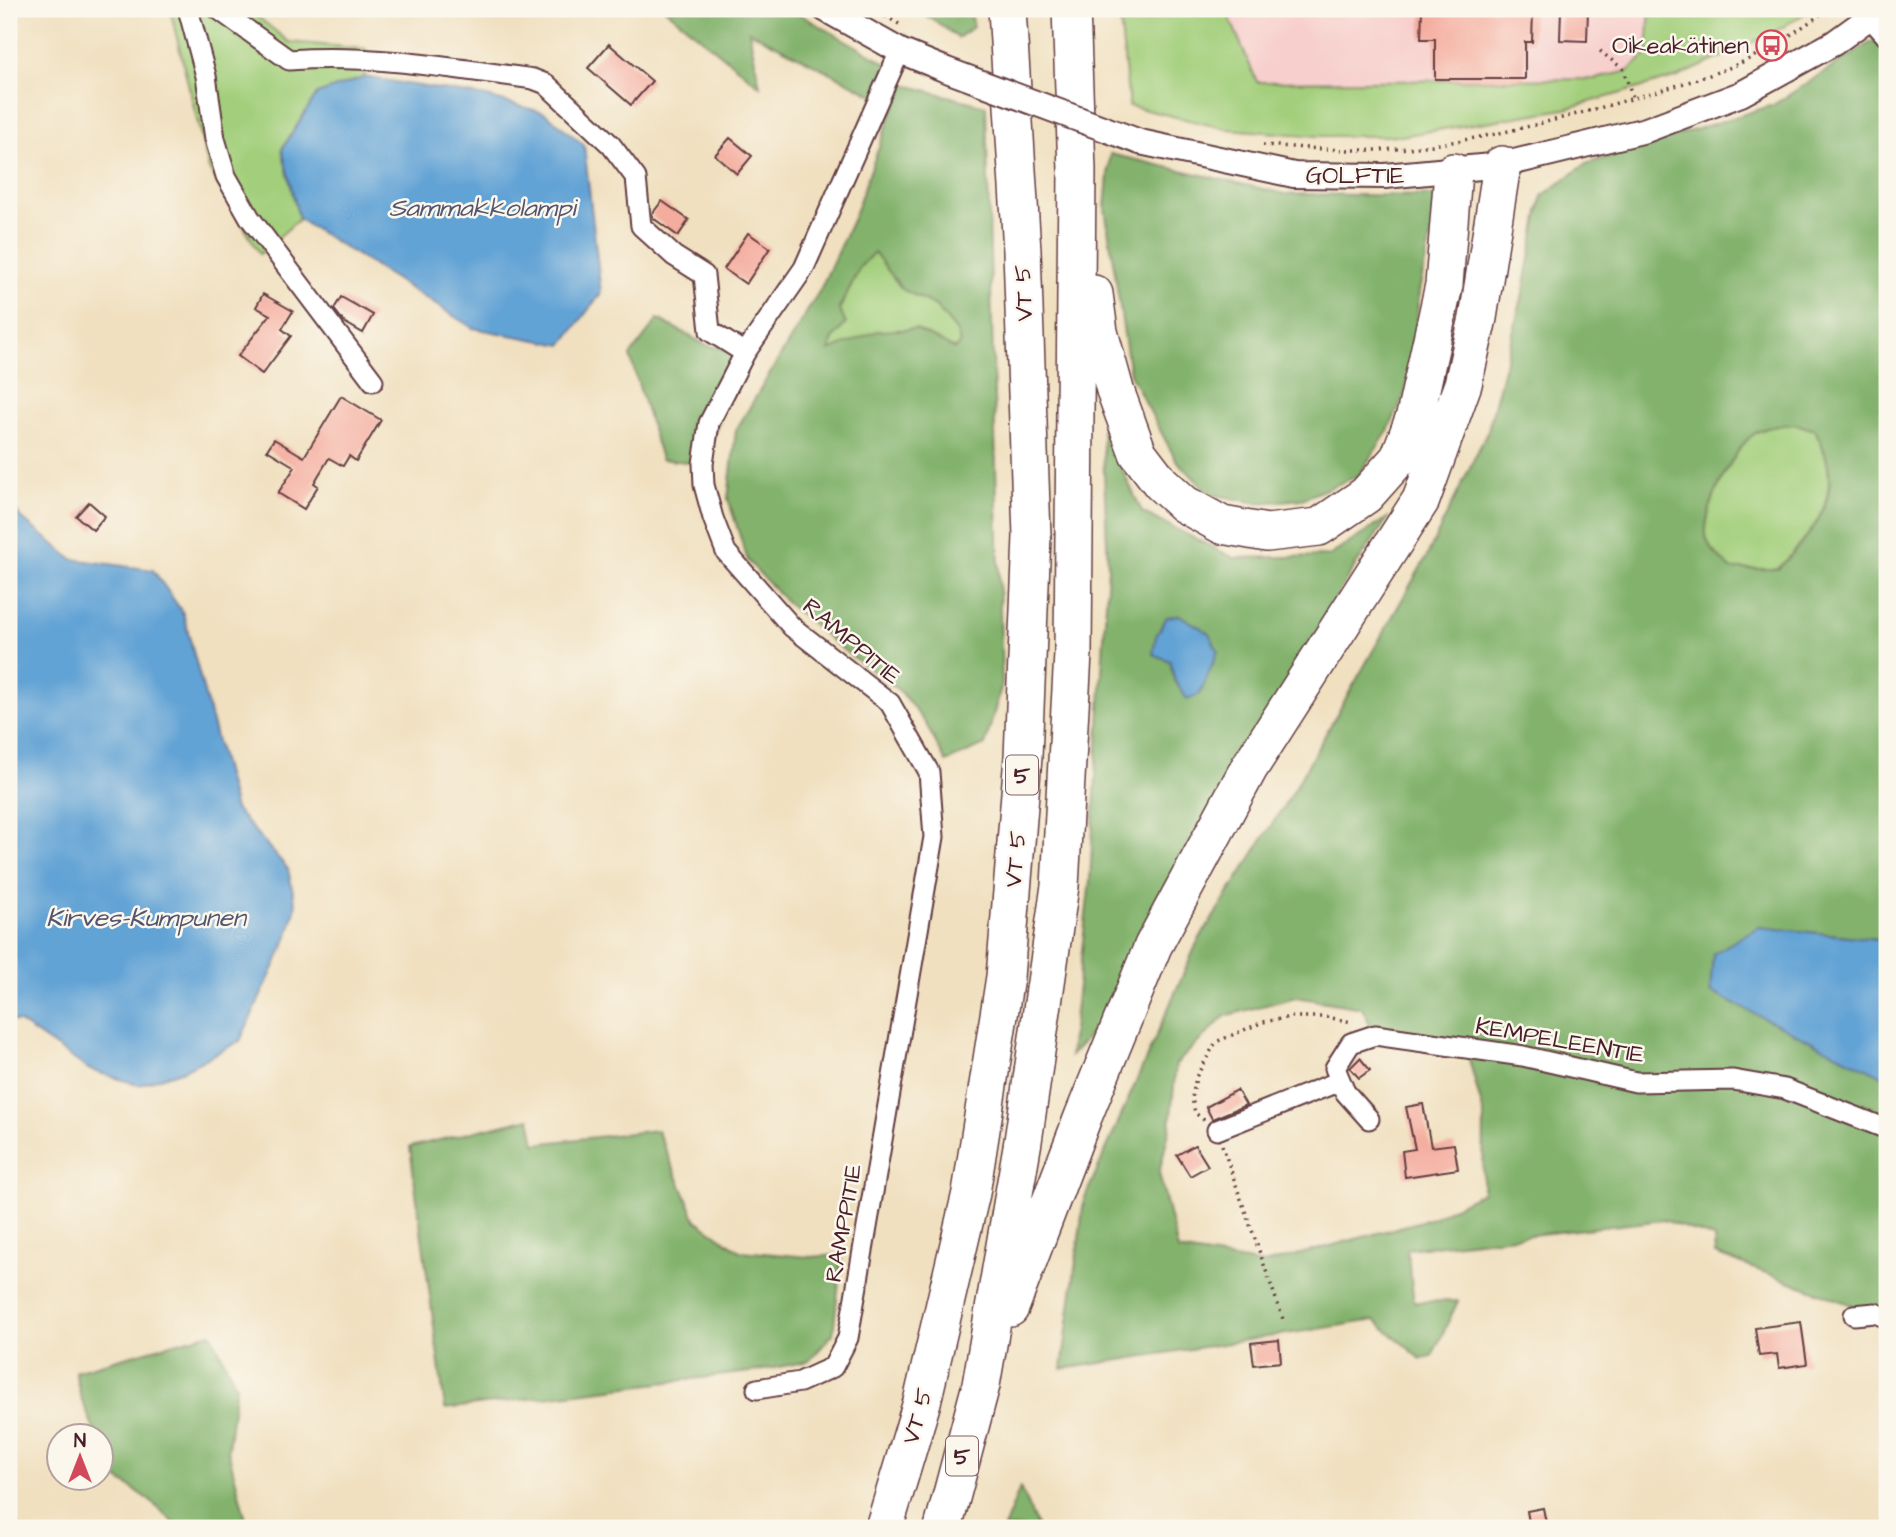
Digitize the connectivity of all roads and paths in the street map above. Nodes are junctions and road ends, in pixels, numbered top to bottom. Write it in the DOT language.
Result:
graph roads {
  1 [pos="188,9"];
  2 [pos="218,9"];
  3 [pos="825,9"];
  4 [pos="1007,9"];
  5 [pos="1071,9"];
  6 [pos="1828,9"];
  7 [pos="1871,12"];
  8 [pos="1887,37"];
  9 [pos="900,51"];
  10 [pos="1600,51"];
  11 [pos="1633,98"];
  12 [pos="1253,144"];
  13 [pos="1502,165"];
  14 [pos="1077,170"];
  15 [pos="1452,172"];
  16 [pos="745,354"];
  17 [pos="373,381"];
  18 [pos="1340,1081"];
  19 [pos="1369,1119"];
  20 [pos="1887,1129"];
  21 [pos="1217,1130"];
  22 [pos="1854,1315"];
  23 [pos="1887,1318"];
  24 [pos="981,1385"];
  25 [pos="757,1389"];
  26 [pos="884,1528"];
  27 [pos="943,1528"];
  1 -- 17 [label="street"];
  2 -- 16 [label="street"];
  3 -- 9 [label="street, GOLFTIE"];
  4 -- 26 [label="highway, VT 5 / 5"];
  5 -- 14 [label="highway, VT 5 / 5"];
  6 -- 11 [label="path"];
  7 -- 8 [label="street"];
  7 -- 13 [label="street, GOLFTIE"];
  9 -- 15 [label="street, GOLFTIE, bridge"];
  9 -- 16 [label="street, RAMPPITIE"];
  10 -- 11 [label="path"];
  11 -- 12 [label="path"];
  13 -- 15 [label="street, GOLFTIE"];
  13 -- 24 [label="highway"];
  14 -- 15 [label="highway"];
  14 -- 24 [label="highway, VT 5 / 5"];
  16 -- 25 [label="street, RAMPPITIE"];
  18 -- 19 [label="street"];
  18 -- 20 [label="street, KEMPELEENTIE"];
  18 -- 21 [label="street"];
  22 -- 23 [label="street"];
  24 -- 27 [label="highway, VT 5 / 5"];
}
